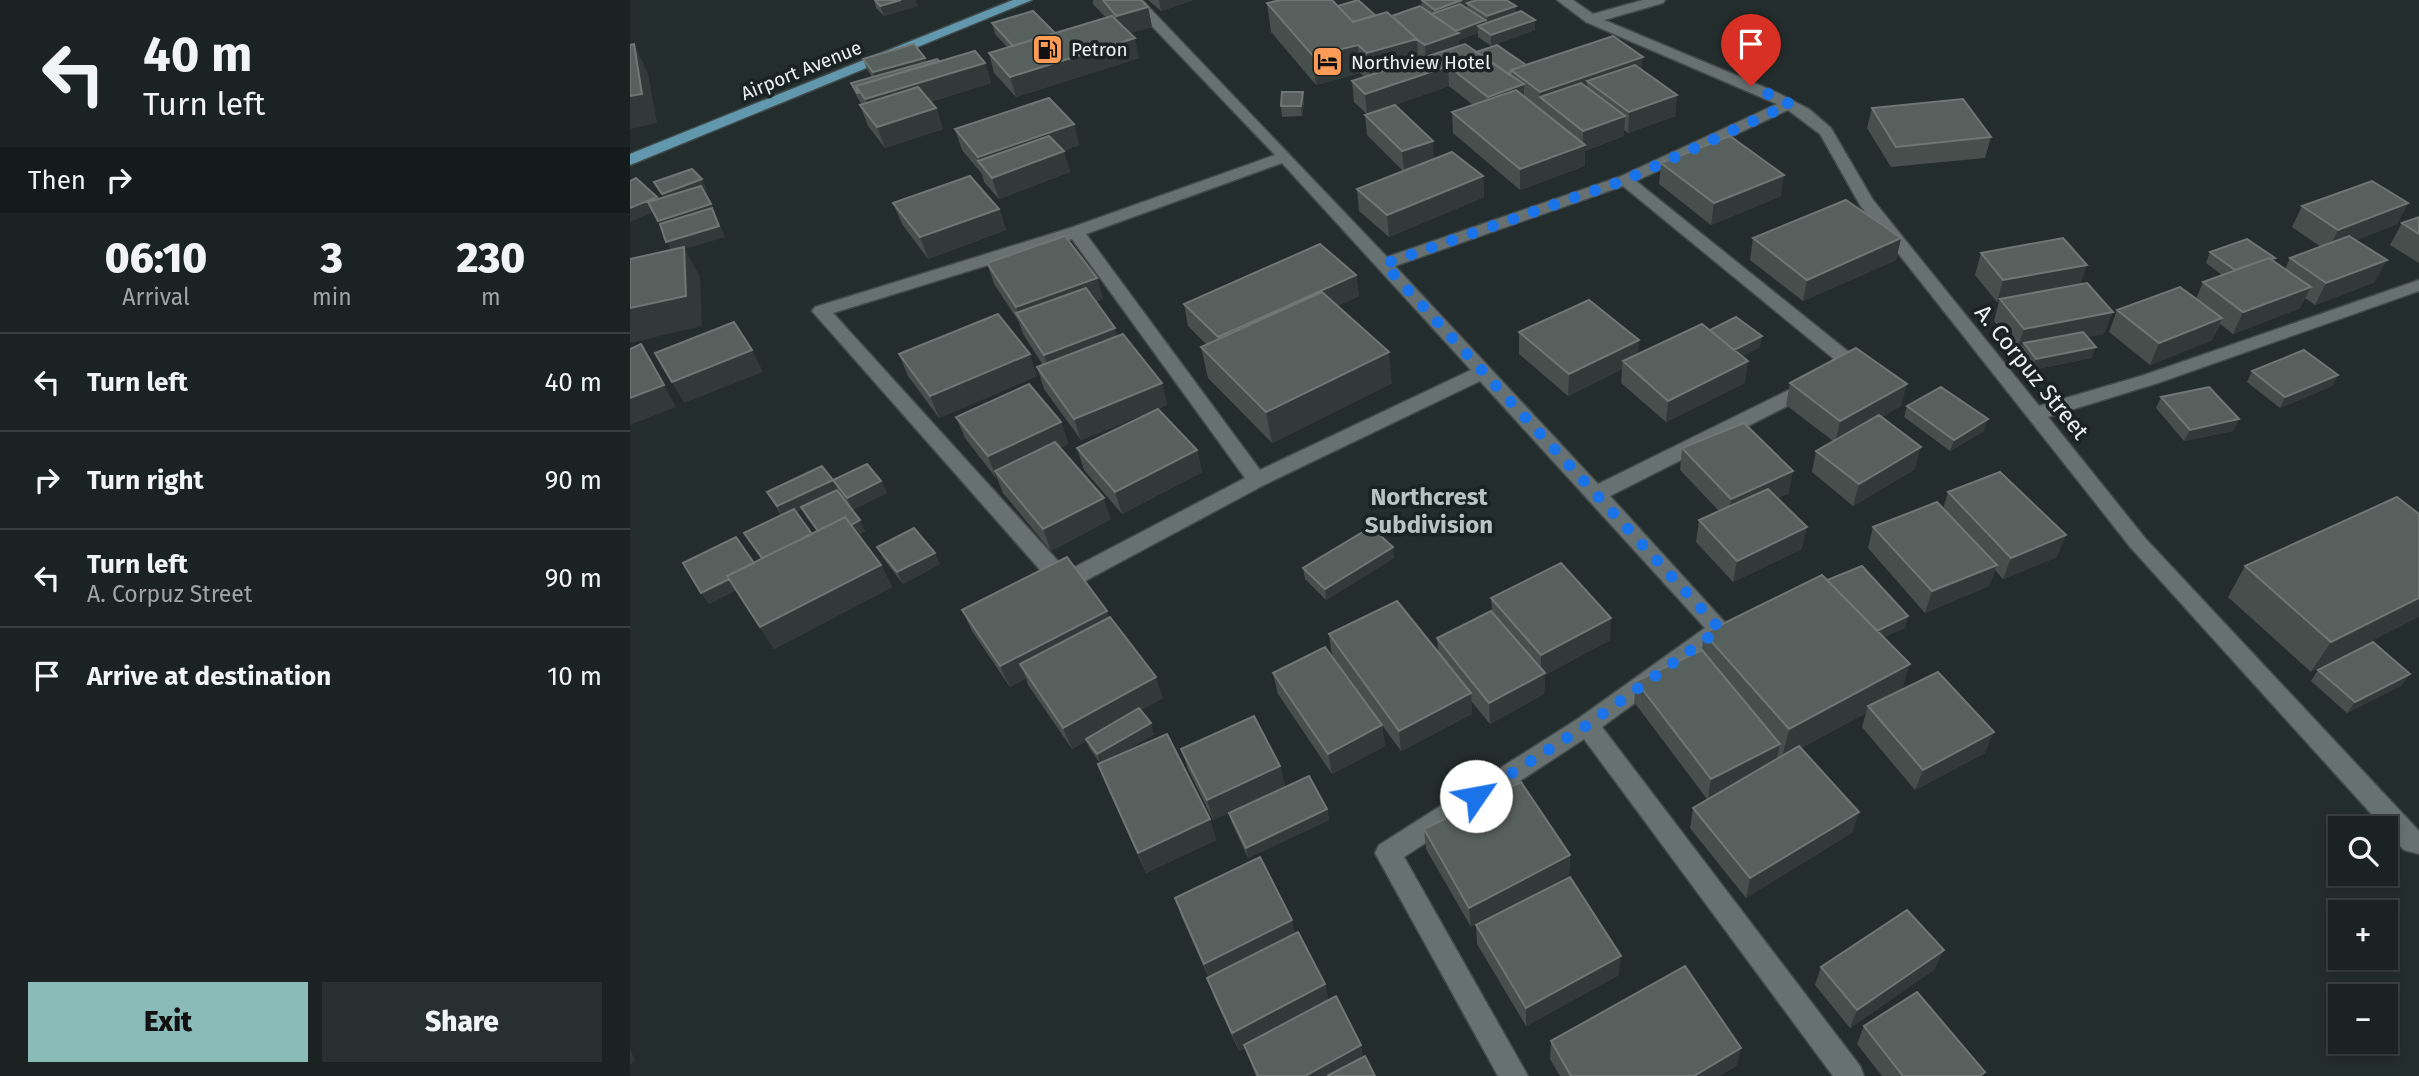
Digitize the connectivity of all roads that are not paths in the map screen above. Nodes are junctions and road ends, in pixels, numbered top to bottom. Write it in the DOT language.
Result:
graph roads {
  1 [pos="1025,0"];
  2 [pos="1134,0"];
  3 [pos="1564,0"];
  4 [pos="1658,0"];
  5 [pos="1591,19"];
  6 [pos="1790,104"];
  7 [pos="1285,157"];
  8 [pos="630,160"];
  9 [pos="1625,180"];
  10 [pos="1076,232"];
  11 [pos="1384,264"];
  12 [pos="2418,285"];
  13 [pos="1483,372"];
  14 [pos="2035,414"];
  15 [pos="1256,480"];
  16 [pos="1596,494"];
  17 [pos="1587,725"];
  18 [pos="2417,846"];
  19 [pos="1514,1076"];
  20 [pos="1850,1076"];
  1 -- 8 [label="main road, Airport Avenue"];
  2 -- 7 [label="street"];
  3 -- 5 [label="street, A. Corpuz Street"];
  4 -- 5 [label="street"];
  5 -- 6 [label="street, A. Corpuz Street"];
  6 -- 9 [label="street"];
  6 -- 14 [label="street, A. Corpuz Street"];
  7 -- 10 [label="street"];
  7 -- 11 [label="street"];
  9 -- 11 [label="street"];
  9 -- 16 [label="street"];
  10 -- 15 [label="street"];
  10 -- 15 [label="street"];
  11 -- 13 [label="street"];
  12 -- 14 [label="street"];
  13 -- 15 [label="street"];
  13 -- 16 [label="street"];
  14 -- 18 [label="street, A. Corpuz Street"];
  16 -- 17 [label="street"];
  17 -- 19 [label="street"];
  17 -- 20 [label="street"];
}
